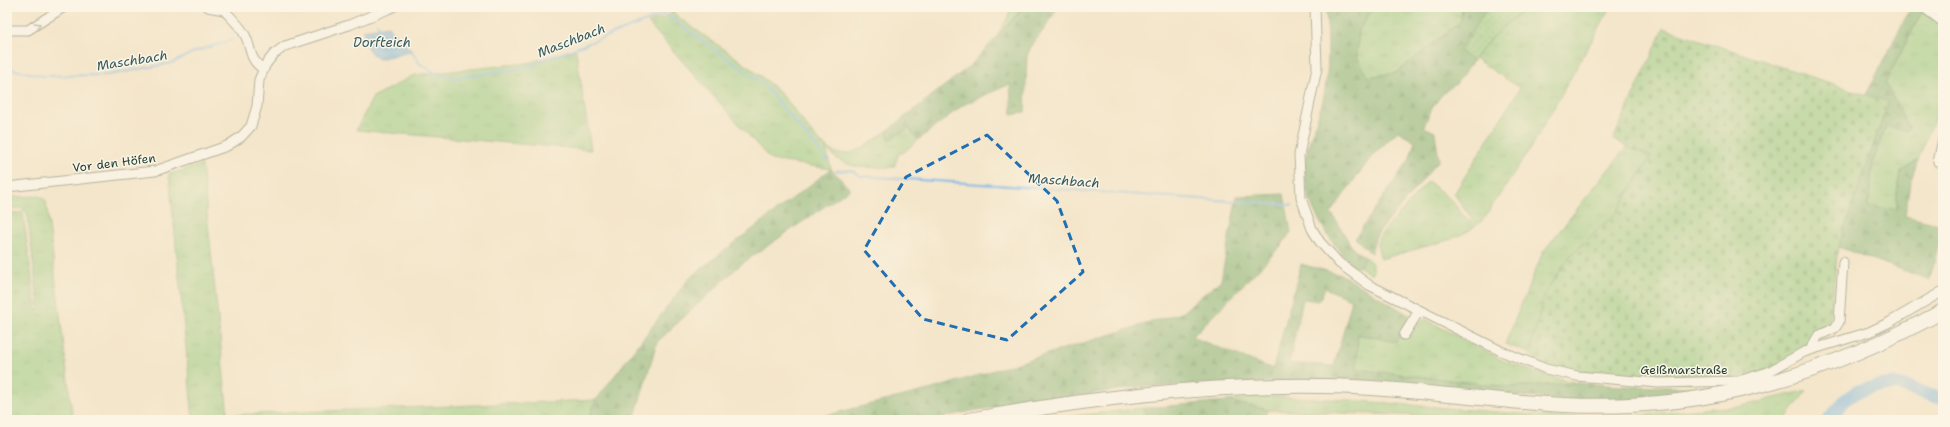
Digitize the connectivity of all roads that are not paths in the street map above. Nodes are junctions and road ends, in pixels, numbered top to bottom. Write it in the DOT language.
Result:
graph roads {
  1 [pos="64,7"];
  2 [pos="208,7"];
  3 [pos="393,7"];
  4 [pos="1315,7"];
  5 [pos="1922,7"];
  6 [pos="226,9"];
  7 [pos="1943,22"];
  8 [pos="7,30"];
  9 [pos="263,69"];
  10 [pos="1943,139"];
  11 [pos="1938,162"];
  12 [pos="7,186"];
  13 [pos="1844,262"];
  14 [pos="1943,291"];
  15 [pos="1419,310"];
  16 [pos="1943,311"];
  17 [pos="1404,335"];
  18 [pos="1810,350"];
  19 [pos="1351,390"];
  20 [pos="969,420"];
  21 [pos="1011,420"];
  8 -- 1 [label="street, one-way"];
  2 -- 6 [label="street"];
  3 -- 9 [label="street"];
  4 -- 15 [label="street, Geißmarstraße"];
  5 -- 7 [label="street"];
  6 -- 9 [label="street"];
  9 -- 12 [label="street, Vor den Höfen"];
  10 -- 11 [label="street"];
  13 -- 18 [label="street"];
  14 -- 18 [label="street, Geißmarstraße"];
  15 -- 17 [label="street"];
  15 -- 18 [label="street, Geißmarstraße"];
  16 -- 19 [label="highway"];
  19 -- 20 [label="highway"];
  19 -- 21 [label="highway"];
}
